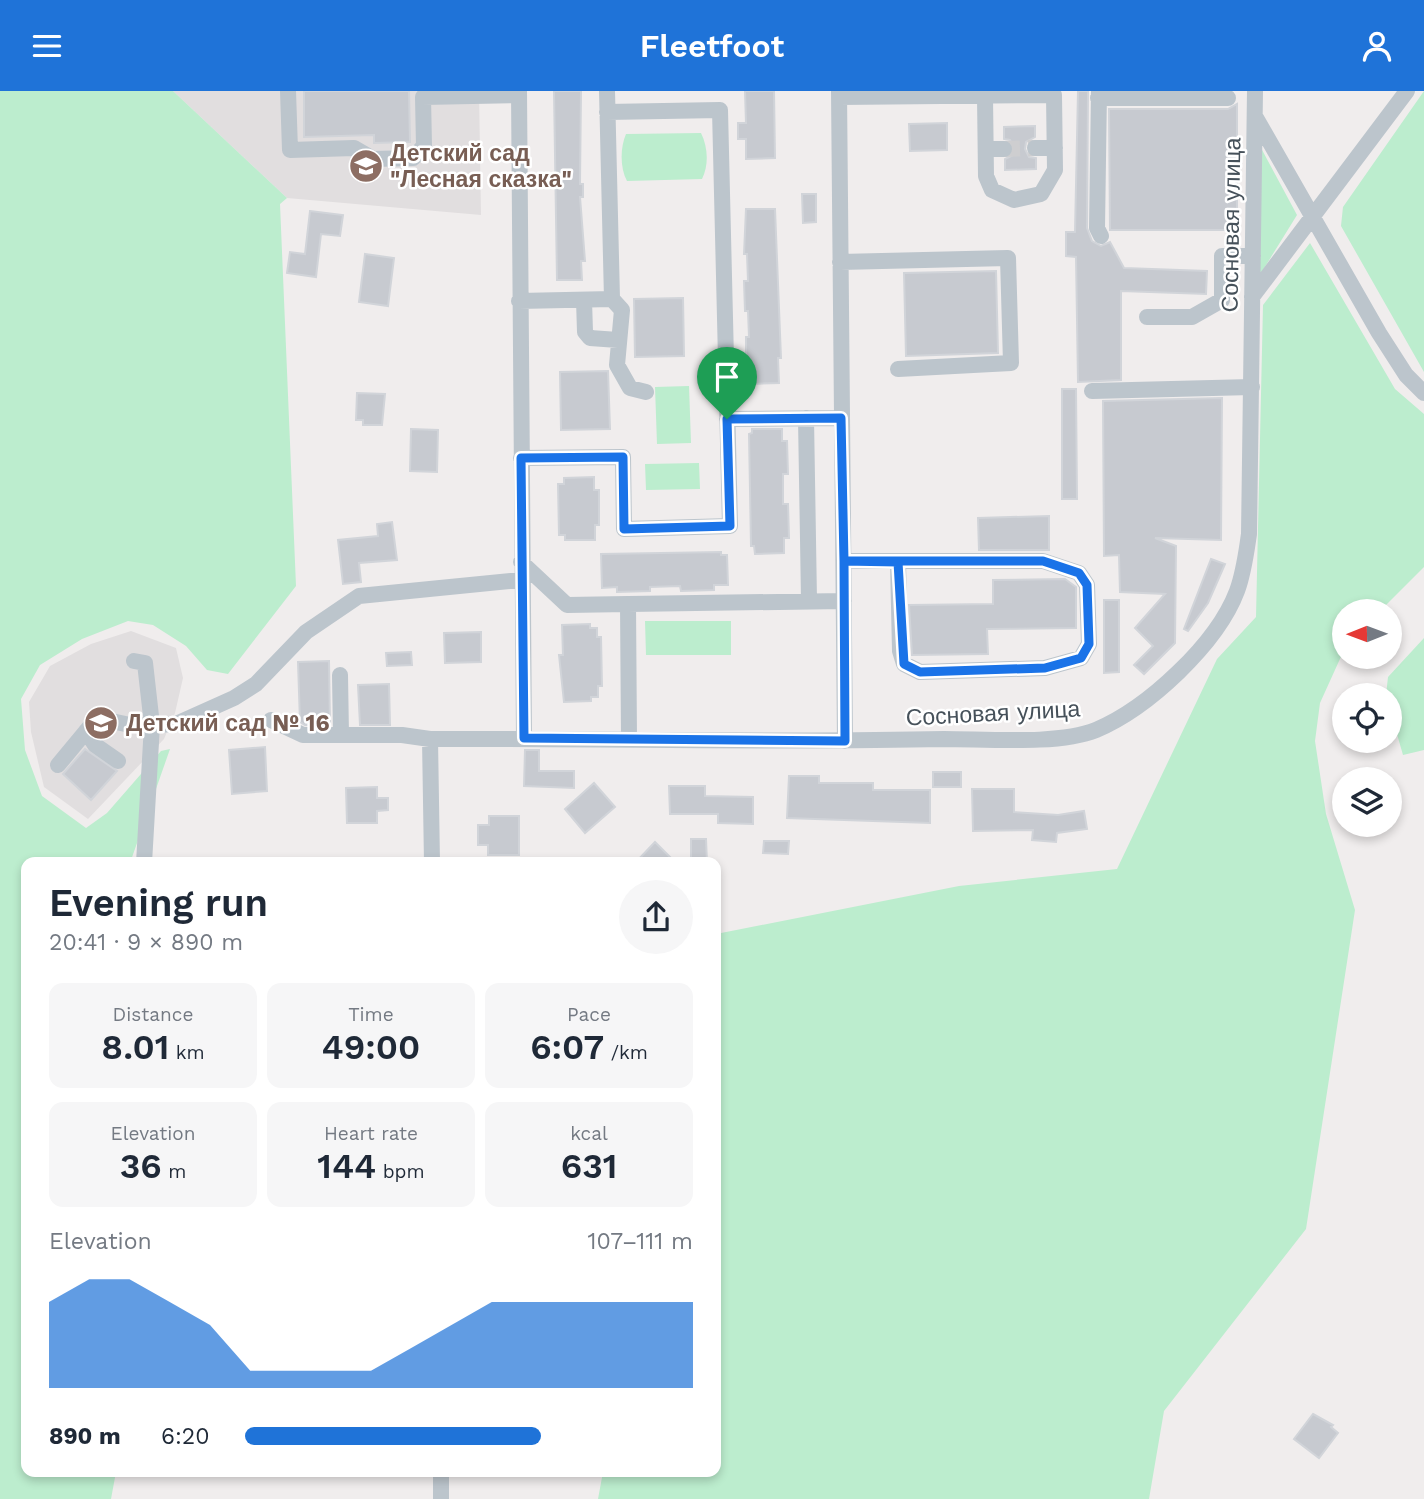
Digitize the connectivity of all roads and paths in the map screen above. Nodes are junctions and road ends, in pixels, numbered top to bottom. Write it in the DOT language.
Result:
graph roads {
  1 [pos="288,91"];
  2 [pos="607,91"];
  3 [pos="1255,91"];
  4 [pos="1407,91"];
  5 [pos="519,93"];
  6 [pos="839,94"];
  7 [pos="1098,94"];
  8 [pos="1205,95"];
  9 [pos="985,97"];
  10 [pos="1228,99"];
  11 [pos="607,112"];
  12 [pos="1255,116"];
  13 [pos="1035,148"];
  14 [pos="1055,148"];
  15 [pos="986,149"];
  16 [pos="1004,149"];
  17 [pos="1312,216"];
  18 [pos="1101,236"];
  19 [pos="1253,255"];
  20 [pos="840,262"];
  21 [pos="1252,297"];
  22 [pos="612,299"];
  23 [pos="584,300"];
  24 [pos="519,301"];
  25 [pos="1147,317"];
  26 [pos="618,340"];
  27 [pos="898,369"];
  28 [pos="1252,387"];
  29 [pos="1092,391"];
  30 [pos="646,392"];
  31 [pos="1424,393"];
  32 [pos="806,418"];
  33 [pos="841,418"];
  34 [pos="727,419"];
  35 [pos="521,458"];
  36 [pos="844,561"];
  37 [pos="521,562"];
  38 [pos="898,562"];
  39 [pos="520,580"];
  40 [pos="809,600"];
  41 [pos="844,601"];
  42 [pos="628,604"];
  43 [pos="134,661"];
  44 [pos="340,675"];
  45 [pos="271,720"];
  46 [pos="152,725"];
  47 [pos="86,731"];
  48 [pos="341,735"];
  49 [pos="524,738"];
  50 [pos="430,739"];
  51 [pos="629,739"];
  52 [pos="845,741"];
  53 [pos="118,761"];
  54 [pos="58,765"];
  55 [pos="144,857"];
  56 [pos="432,857"];
  57 [pos="441,1477"];
  58 [pos="441,1499"];
  1 -- 5 [label="street"];
  2 -- 11 [label="street"];
  3 -- 12 [label="street, Сосновая улица"];
  4 -- 17 [label="street"];
  5 -- 24 [label="street"];
  6 -- 9 [label="street"];
  6 -- 20 [label="street"];
  7 -- 8 [label="street"];
  7 -- 18 [label="street"];
  8 -- 10 [label="street"];
  9 -- 14 [label="street"];
  9 -- 15 [label="street"];
  11 -- 22 [label="street"];
  11 -- 34 [label="street"];
  12 -- 17 [label="street"];
  12 -- 19 [label="street, Сосновая улица"];
  13 -- 14 [label="street"];
  14 -- 15 [label="street"];
  15 -- 16 [label="street"];
  17 -- 21 [label="street"];
  17 -- 31 [label="street"];
  19 -- 21 [label="street, Сосновая улица"];
  19 -- 25 [label="street"];
  20 -- 27 [label="street"];
  20 -- 33 [label="street"];
  21 -- 28 [label="street, Сосновая улица"];
  22 -- 23 [label="street"];
  22 -- 26 [label="street"];
  23 -- 24 [label="street"];
  23 -- 26 [label="street"];
  24 -- 35 [label="street"];
  26 -- 30 [label="street"];
  28 -- 29 [label="street"];
  28 -- 52 [label="street, Сосновая улица"];
  32 -- 33 [label="street"];
  32 -- 34 [label="street"];
  32 -- 40 [label="street"];
  33 -- 36 [label="street"];
  34 -- 35 [label="street"];
  35 -- 37 [label="street"];
  36 -- 38 [label="street"];
  36 -- 41 [label="street"];
  37 -- 39 [label="street"];
  37 -- 42 [label="street"];
  38 -- 38 [label="street"];
  39 -- 46 [label="street"];
  39 -- 49 [label="street"];
  40 -- 41 [label="street"];
  40 -- 42 [label="street"];
  41 -- 52 [label="street"];
  42 -- 51 [label="street"];
  43 -- 46 [label="street"];
  44 -- 48 [label="street"];
  45 -- 48 [label="street, Сосновая улица"];
  46 -- 47 [label="street"];
  46 -- 55 [label="street"];
  47 -- 53 [label="street"];
  47 -- 54 [label="street"];
  48 -- 50 [label="street, Сосновая улица"];
  49 -- 50 [label="street, Сосновая улица"];
  49 -- 51 [label="street, Сосновая улица"];
  50 -- 56 [label="street"];
  51 -- 52 [label="street, Сосновая улица"];
  57 -- 58 [label="street"];
}
